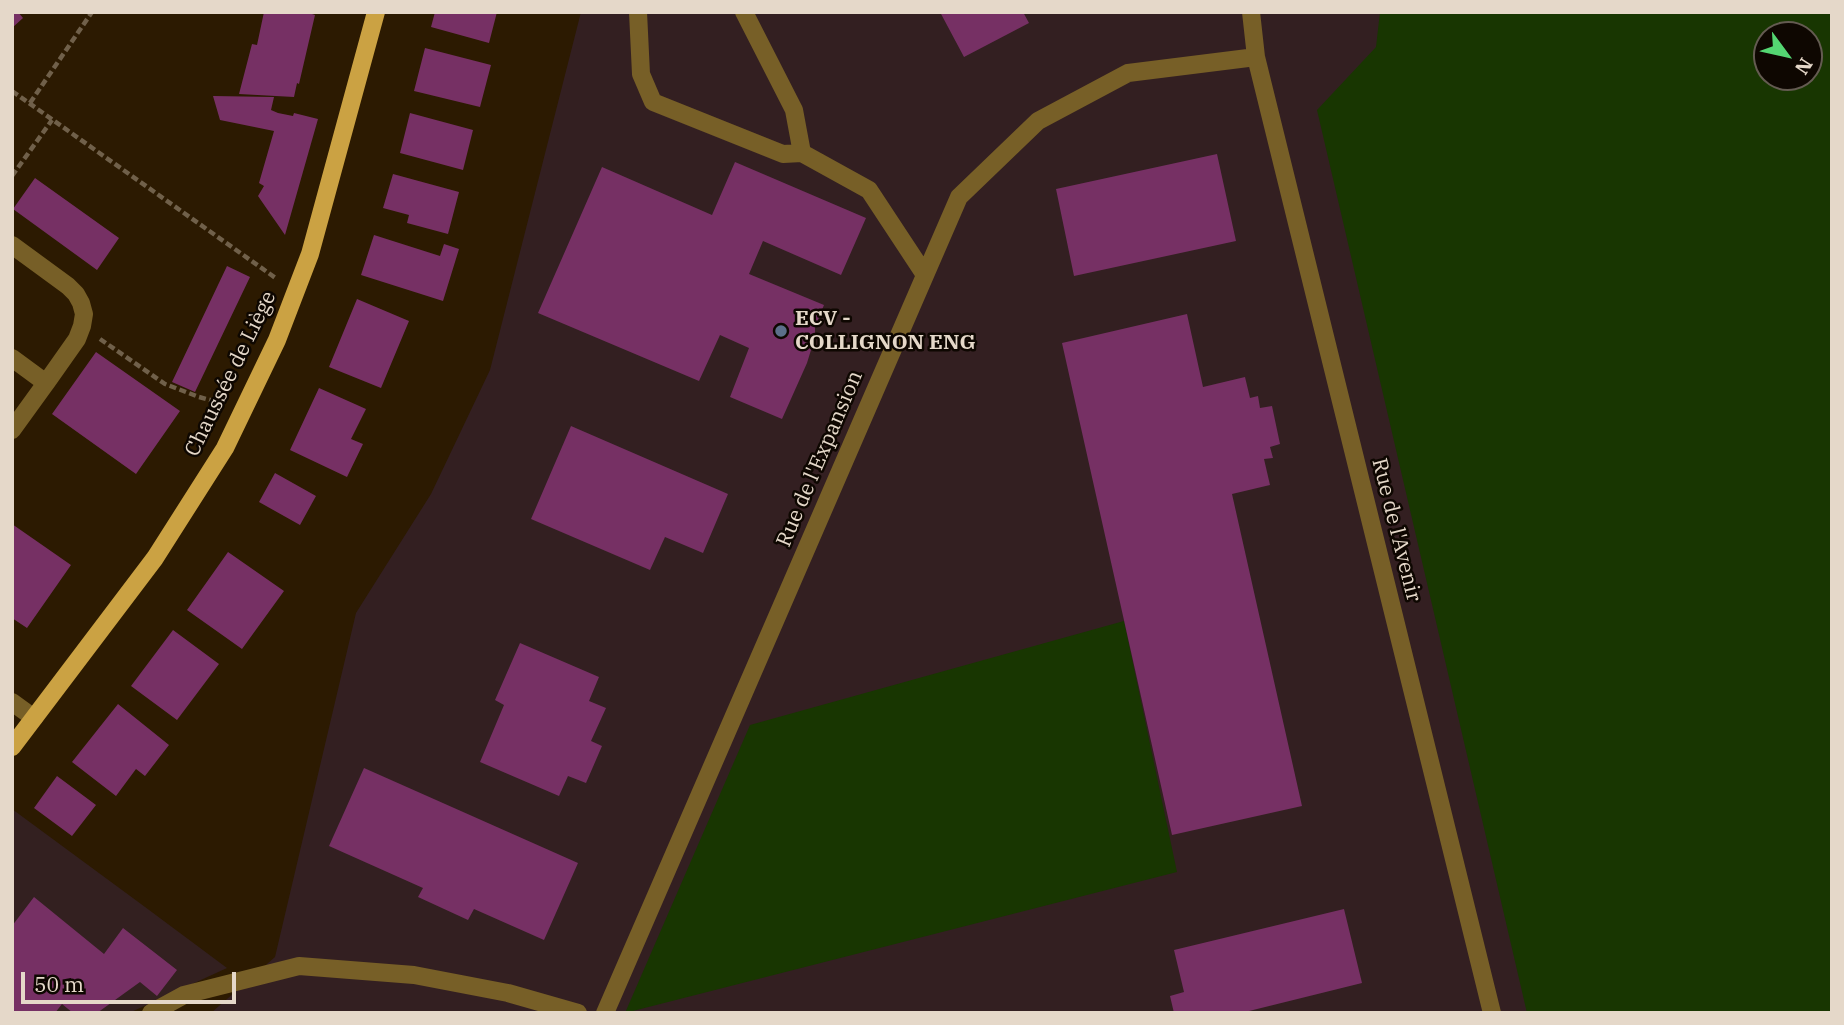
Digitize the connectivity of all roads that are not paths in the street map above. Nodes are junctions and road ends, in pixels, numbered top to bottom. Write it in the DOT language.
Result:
graph roads {
  1 [pos="376,12"];
  2 [pos="638,12"];
  3 [pos="744,12"];
  4 [pos="1251,12"];
  5 [pos="1256,57"];
  6 [pos="802,153"];
  7 [pos="12,246"];
  8 [pos="925,275"];
  9 [pos="12,359"];
  10 [pos="46,383"];
  11 [pos="12,430"];
  12 [pos="12,702"];
  13 [pos="34,718"];
  14 [pos="12,747"];
  15 [pos="151,1013"];
  16 [pos="578,1013"];
  17 [pos="605,1013"];
  18 [pos="1492,1013"];
  1 -- 13 [label="main road, Chaussée de Liège"];
  2 -- 6 [label="street"];
  3 -- 6 [label="street"];
  4 -- 5 [label="street, Rue de l'Avenir"];
  5 -- 8 [label="street, Rue de l'Expansion"];
  5 -- 18 [label="street, Rue de l'Avenir"];
  6 -- 8 [label="street"];
  7 -- 10 [label="street"];
  8 -- 17 [label="street, Rue de l'Expansion"];
  9 -- 10 [label="street"];
  10 -- 11 [label="street"];
  12 -- 13 [label="street"];
  13 -- 14 [label="main road, Chaussée de Liège"];
  15 -- 16 [label="street"];
}
